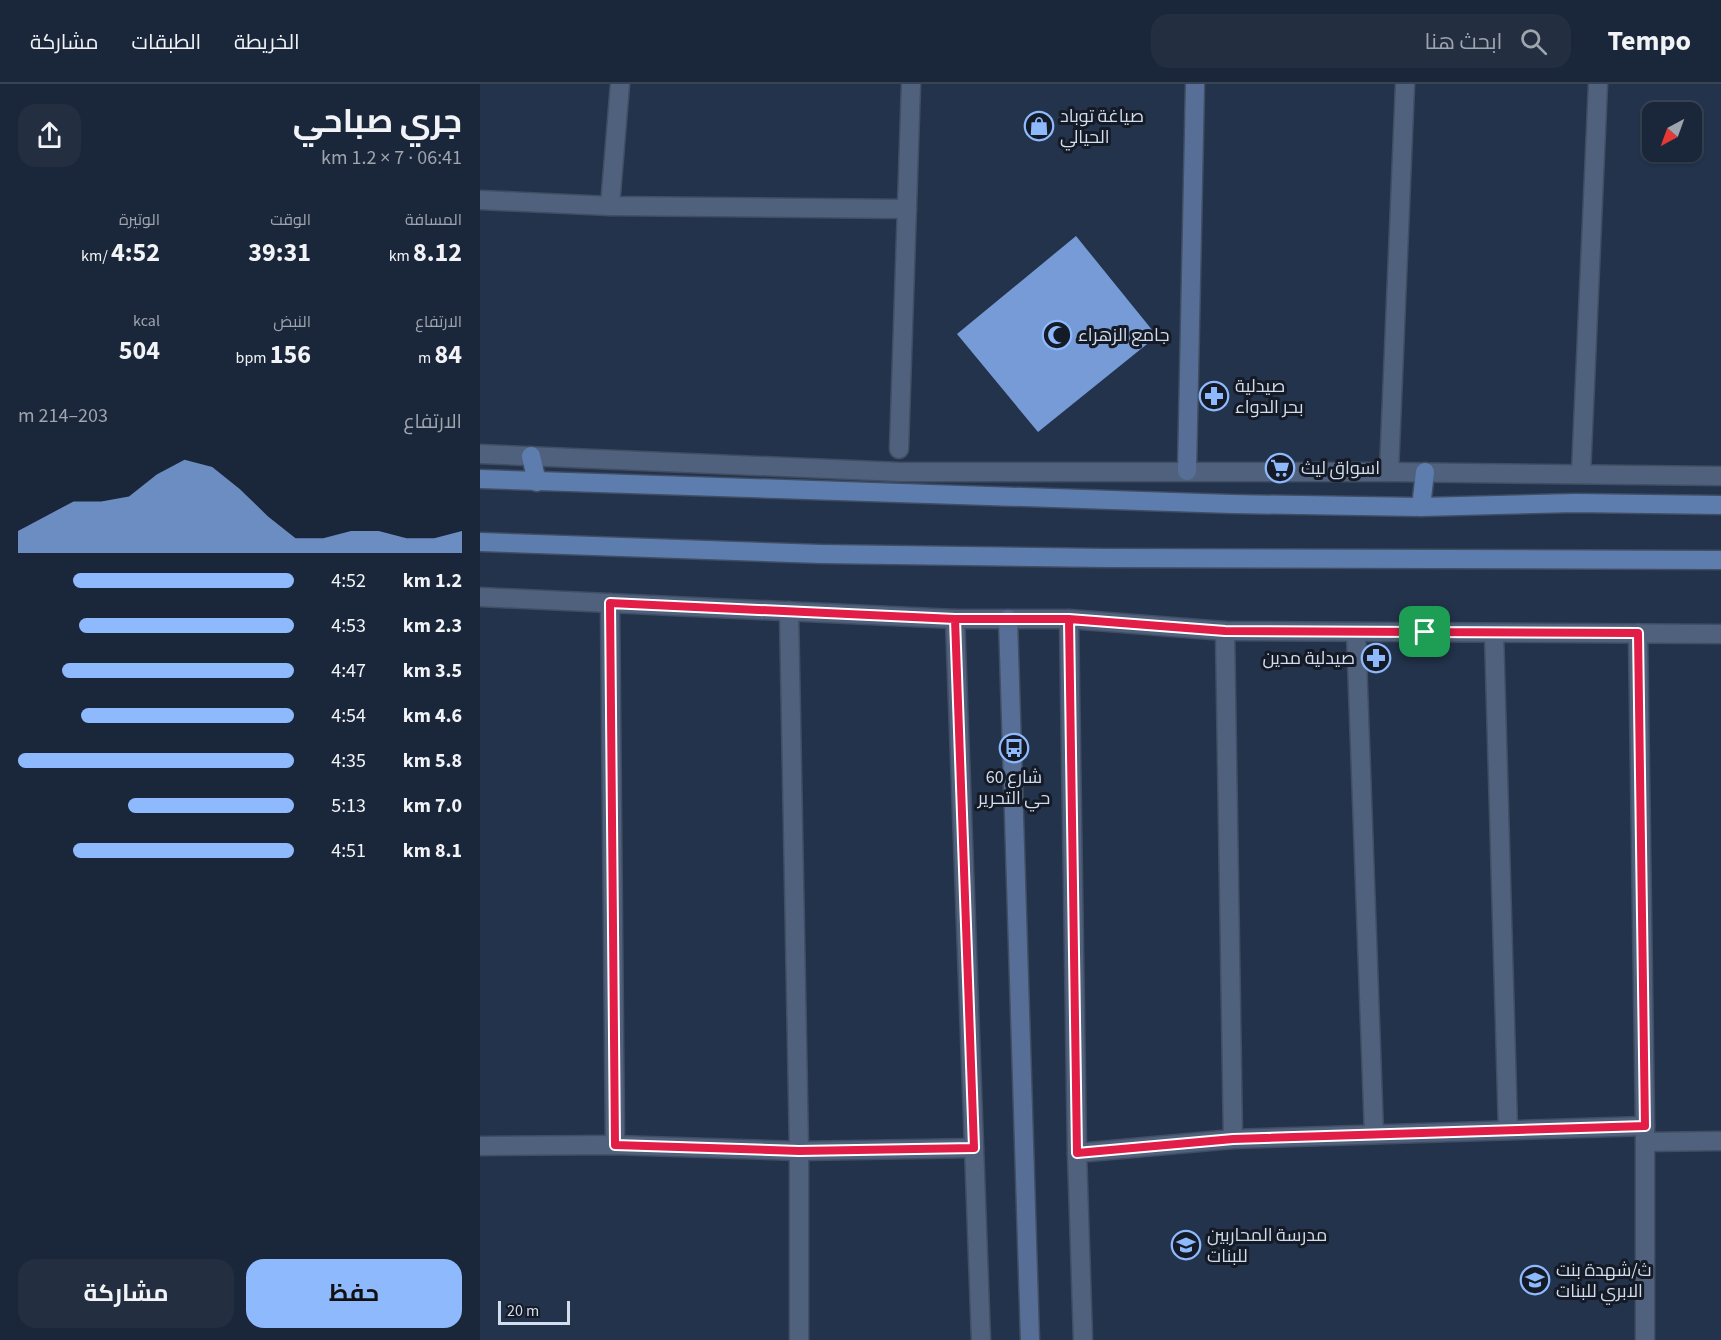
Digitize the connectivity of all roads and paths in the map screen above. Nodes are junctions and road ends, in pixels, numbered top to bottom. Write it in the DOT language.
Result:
graph roads {
  1 [pos="620,84"];
  2 [pos="911,84"];
  3 [pos="1195,84"];
  4 [pos="1405,84"];
  5 [pos="1598,84"];
  6 [pos="480,200"];
  7 [pos="610,206"];
  8 [pos="907,209"];
  9 [pos="899,449"];
  10 [pos="480,453"];
  11 [pos="531,456"];
  12 [pos="1187,471"];
  13 [pos="1389,472"];
  14 [pos="1425,472"];
  15 [pos="1581,474"];
  16 [pos="1721,476"];
  17 [pos="480,479"];
  18 [pos="537,482"];
  19 [pos="1721,505"];
  20 [pos="1421,507"];
  21 [pos="480,542"];
  22 [pos="1721,560"];
  23 [pos="480,597"];
  24 [pos="610,603"];
  25 [pos="789,611"];
  26 [pos="955,619"];
  27 [pos="1008,619"];
  28 [pos="1069,619"];
  29 [pos="1225,631"];
  30 [pos="1356,632"];
  31 [pos="1494,633"];
  32 [pos="1638,633"];
  33 [pos="1721,634"];
  34 [pos="1508,1130"];
  35 [pos="1374,1134"];
  36 [pos="1645,1134"];
  37 [pos="1233,1139"];
  38 [pos="1721,1141"];
  39 [pos="615,1145"];
  40 [pos="480,1146"];
  41 [pos="974,1148"];
  42 [pos="799,1151"];
  43 [pos="1077,1153"];
  44 [pos="799,1340"];
  45 [pos="981,1340"];
  46 [pos="1030,1340"];
  47 [pos="1083,1340"];
  48 [pos="1645,1340"];
  1 -- 7 [label="street"];
  2 -- 8 [label="street"];
  3 -- 12 [label="street"];
  4 -- 13 [label="street"];
  5 -- 15 [label="street"];
  6 -- 7 [label="street"];
  7 -- 8 [label="street"];
  8 -- 9 [label="street"];
  10 -- 11 [label="street"];
  11 -- 12 [label="street"];
  11 -- 18 [label="main road"];
  12 -- 13 [label="street"];
  13 -- 14 [label="street"];
  14 -- 15 [label="street"];
  14 -- 20 [label="main road"];
  15 -- 16 [label="street"];
  17 -- 18 [label="main road"];
  18 -- 20 [label="main road"];
  19 -- 20 [label="main road"];
  21 -- 22 [label="main road"];
  23 -- 24 [label="street"];
  24 -- 25 [label="street"];
  24 -- 39 [label="street"];
  25 -- 26 [label="street"];
  25 -- 42 [label="street"];
  26 -- 27 [label="street"];
  26 -- 41 [label="street"];
  27 -- 28 [label="street"];
  27 -- 46 [label="street"];
  28 -- 29 [label="street"];
  28 -- 43 [label="street"];
  29 -- 30 [label="street"];
  29 -- 37 [label="street"];
  30 -- 31 [label="street"];
  30 -- 35 [label="street"];
  31 -- 32 [label="street"];
  31 -- 34 [label="street"];
  32 -- 33 [label="street"];
  32 -- 36 [label="street"];
  34 -- 35 [label="street"];
  34 -- 36 [label="street"];
  35 -- 37 [label="street"];
  36 -- 38 [label="street"];
  36 -- 48 [label="street"];
  37 -- 43 [label="street"];
  39 -- 40 [label="street"];
  39 -- 42 [label="street"];
  41 -- 42 [label="street"];
  41 -- 45 [label="street"];
  42 -- 44 [label="street"];
  43 -- 47 [label="street"];
}
